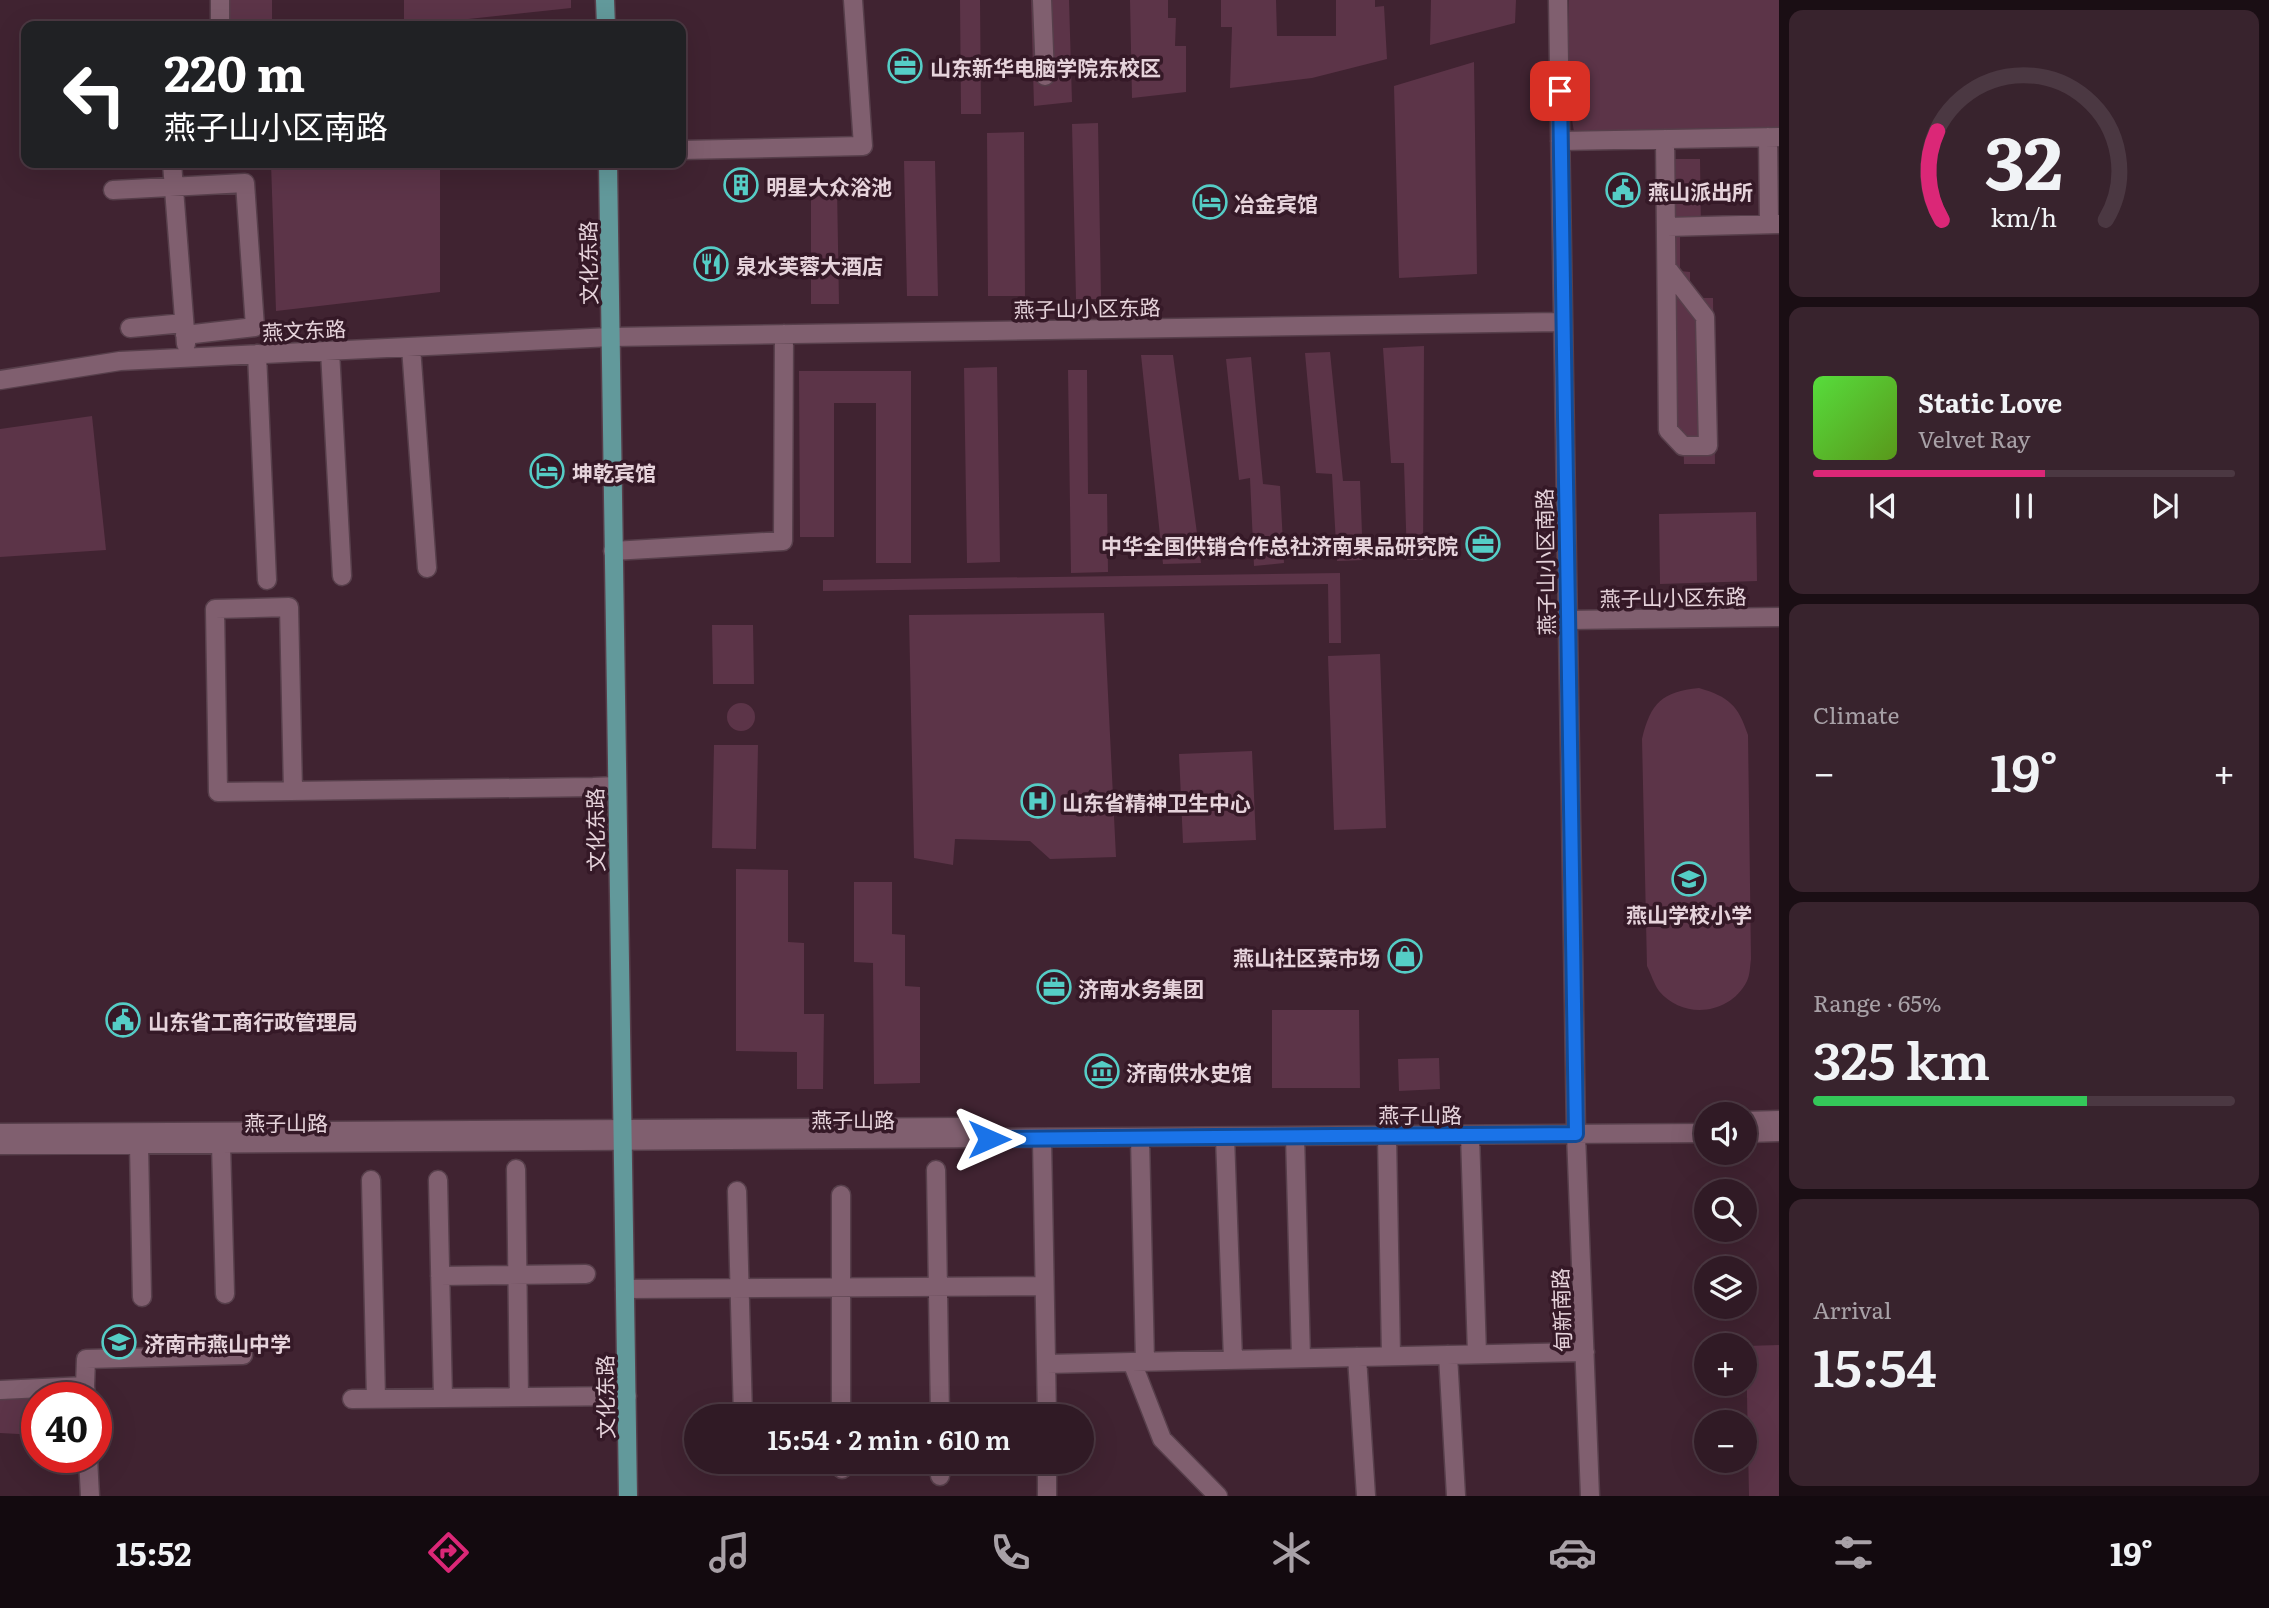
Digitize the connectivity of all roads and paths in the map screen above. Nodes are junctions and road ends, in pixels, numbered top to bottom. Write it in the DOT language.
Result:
graph roads {
  1 [pos="220,0"];
  2 [pos="606,0"];
  3 [pos="853,0"];
  4 [pos="1042,0"];
  5 [pos="1558,0"];
  6 [pos="220,21"];
  7 [pos="606,21"];
  8 [pos="1045,76"];
  9 [pos="1773,137"];
  10 [pos="1665,139"];
  11 [pos="1560,141"];
  12 [pos="686,150"];
  13 [pos="172,168"];
  14 [pos="608,168"];
  15 [pos="174,189"];
  16 [pos="113,190"];
  17 [pos="1774,224"];
  18 [pos="1667,226"];
  19 [pos="1667,268"];
  20 [pos="1563,322"];
  21 [pos="130,328"];
  22 [pos="184,329"];
  23 [pos="784,334"];
  24 [pos="611,337"];
  25 [pos="411,347"];
  26 [pos="330,351"];
  27 [pos="257,354"];
  28 [pos="187,358"];
  29 [pos="0,380"];
  30 [pos="613,551"];
  31 [pos="427,568"];
  32 [pos="342,576"];
  33 [pos="267,580"];
  34 [pos="1779,617"];
  35 [pos="1568,620"];
  36 [pos="616,786"];
  37 [pos="293,791"];
  38 [pos="1779,1120"];
  39 [pos="1757,1121"];
  40 [pos="1694,1122"];
  41 [pos="1576,1129"];
  42 [pos="1779,1132"];
  43 [pos="0,1133"];
  44 [pos="1694,1133"];
  45 [pos="1757,1133"];
  46 [pos="1470,1135"];
  47 [pos="623,1136"];
  48 [pos="1295,1136"];
  49 [pos="1387,1136"];
  50 [pos="1225,1137"];
  51 [pos="1140,1138"];
  52 [pos="1042,1139"];
  53 [pos="139,1144"];
  54 [pos="221,1144"];
  55 [pos="0,1145"];
  56 [pos="516,1169"];
  57 [pos="936,1170"];
  58 [pos="371,1180"];
  59 [pos="438,1180"];
  60 [pos="737,1191"];
  61 [pos="841,1195"];
  62 [pos="586,1274"];
  63 [pos="517,1275"];
  64 [pos="440,1276"];
  65 [pos="1044,1286"];
  66 [pos="938,1287"];
  67 [pos="841,1288"];
  68 [pos="625,1289"];
  69 [pos="740,1289"];
  70 [pos="225,1294"];
  71 [pos="142,1297"];
  72 [pos="1585,1352"];
  73 [pos="1478,1354"];
  74 [pos="243,1355"];
  75 [pos="1448,1355"];
  76 [pos="1391,1356"];
  77 [pos="1357,1357"];
  78 [pos="1301,1358"];
  79 [pos="1233,1360"];
  80 [pos="1138,1362"];
  81 [pos="1048,1364"];
  82 [pos="86,1382"];
  83 [pos="0,1390"];
  84 [pos="21,1390"];
  85 [pos="627,1396"];
  86 [pos="519,1397"];
  87 [pos="443,1398"];
  88 [pos="352,1399"];
  89 [pos="376,1399"];
  90 [pos="743,1404"];
  91 [pos="841,1404"];
  92 [pos="940,1404"];
  93 [pos="1048,1404"];
  94 [pos="89,1473"];
  95 [pos="1047,1474"];
  96 [pos="90,1496"];
  97 [pos="628,1496"];
  98 [pos="1033,1496"];
  99 [pos="1047,1496"];
  100 [pos="1218,1496"];
  101 [pos="1366,1496"];
  102 [pos="1456,1496"];
  103 [pos="1590,1496"];
  1 -- 6 [label="street"];
  2 -- 7 [label="main road"];
  3 -- 12 [label="street"];
  4 -- 8 [label="street"];
  5 -- 11 [label="street, 燕子山小区南路"];
  9 -- 10 [label="street"];
  9 -- 17 [label="street"];
  10 -- 11 [label="street"];
  10 -- 18 [label="street"];
  11 -- 20 [label="street, 燕子山小区南路"];
  13 -- 15 [label="street"];
  14 -- 24 [label="main road, 文化东路"];
  15 -- 16 [label="street"];
  15 -- 22 [label="street"];
  15 -- 22 [label="street"];
  17 -- 18 [label="street"];
  18 -- 19 [label="street"];
  19 -- 19 [label="street"];
  20 -- 23 [label="street, 燕子山小区东路"];
  20 -- 35 [label="street, 燕子山小区南路"];
  21 -- 22 [label="street"];
  22 -- 28 [label="street"];
  23 -- 24 [label="street, 燕子山小区东路"];
  23 -- 30 [label="street"];
  24 -- 25 [label="street, 燕文东路"];
  24 -- 30 [label="main road, 文化东路"];
  25 -- 26 [label="street, 燕文东路"];
  25 -- 31 [label="street"];
  26 -- 27 [label="street, 燕文东路"];
  26 -- 32 [label="street"];
  27 -- 28 [label="street, 燕文东路"];
  27 -- 33 [label="street"];
  28 -- 29 [label="street, 燕文东路"];
  30 -- 36 [label="main road, 文化东路"];
  34 -- 35 [label="street, 燕子山小区东路"];
  35 -- 41 [label="street, 燕子山小区南路"];
  36 -- 37 [label="street"];
  36 -- 47 [label="main road, 文化东路"];
  37 -- 37 [label="street"];
  38 -- 39 [label="street"];
  40 -- 41 [label="street, 燕子山路"];
  41 -- 44 [label="street, 燕子山路"];
  41 -- 46 [label="street, 燕子山路"];
  41 -- 47 [label="street, 燕子山路"];
  41 -- 72 [label="street, 甸新南路"];
  42 -- 45 [label="street"];
  43 -- 47 [label="street, 燕子山路"];
  46 -- 49 [label="street, 燕子山路"];
  46 -- 73 [label="street"];
  47 -- 52 [label="street, 燕子山路"];
  47 -- 54 [label="street, 燕子山路"];
  47 -- 68 [label="main road, 文化东路"];
  48 -- 49 [label="street, 燕子山路"];
  48 -- 50 [label="street, 燕子山路"];
  48 -- 78 [label="street"];
  49 -- 76 [label="street"];
  50 -- 51 [label="street, 燕子山路"];
  50 -- 79 [label="street"];
  51 -- 52 [label="street, 燕子山路"];
  51 -- 80 [label="street"];
  52 -- 65 [label="street"];
  53 -- 54 [label="street, 燕子山路"];
  53 -- 55 [label="street, 燕子山路"];
  53 -- 71 [label="street"];
  54 -- 70 [label="street"];
  56 -- 63 [label="street"];
  57 -- 66 [label="street"];
  58 -- 89 [label="street"];
  59 -- 64 [label="street"];
  60 -- 69 [label="street"];
  61 -- 67 [label="street"];
  62 -- 63 [label="street"];
  63 -- 64 [label="street"];
  63 -- 86 [label="street"];
  64 -- 87 [label="street"];
  65 -- 66 [label="street"];
  65 -- 81 [label="street"];
  66 -- 67 [label="street"];
  66 -- 92 [label="street"];
  67 -- 69 [label="street"];
  67 -- 91 [label="street"];
  68 -- 69 [label="street"];
  68 -- 85 [label="main road, 文化东路"];
  69 -- 90 [label="street"];
  72 -- 73 [label="street"];
  72 -- 103 [label="street, 甸新南路"];
  73 -- 75 [label="street"];
  74 -- 82 [label="street"];
  75 -- 76 [label="street"];
  75 -- 102 [label="street"];
  76 -- 77 [label="street"];
  77 -- 78 [label="street"];
  77 -- 101 [label="street"];
  78 -- 79 [label="street"];
  79 -- 80 [label="street"];
  80 -- 81 [label="street"];
  80 -- 100 [label="street"];
  81 -- 93 [label="street"];
  83 -- 84 [label="street"];
  85 -- 86 [label="street"];
  85 -- 97 [label="main road, 文化东路"];
  86 -- 87 [label="street"];
  87 -- 89 [label="street"];
  88 -- 89 [label="street"];
  94 -- 96 [label="street"];
  95 -- 99 [label="street"];
  98 -- 99 [label="street"];
}
